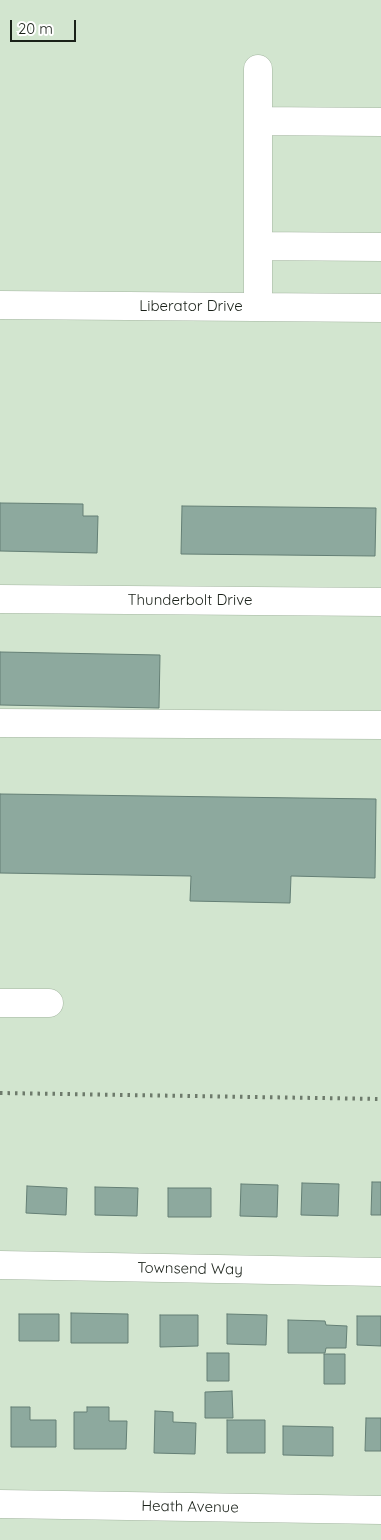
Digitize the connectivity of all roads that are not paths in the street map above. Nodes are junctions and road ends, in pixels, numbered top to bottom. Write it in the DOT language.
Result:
graph roads {
  1 [pos="258,69"];
  2 [pos="258,121"];
  3 [pos="381,122"];
  4 [pos="258,246"];
  5 [pos="381,247"];
  6 [pos="0,305"];
  7 [pos="258,307"];
  8 [pos="381,308"];
  9 [pos="0,598"];
  10 [pos="381,602"];
  11 [pos="0,722"];
  12 [pos="381,725"];
  13 [pos="0,1003"];
  14 [pos="49,1003"];
  15 [pos="0,1265"];
  16 [pos="381,1272"];
  17 [pos="0,1504"];
  18 [pos="381,1510"];
  1 -- 2 [label="street"];
  2 -- 3 [label="street"];
  2 -- 4 [label="street"];
  4 -- 5 [label="street"];
  4 -- 7 [label="street"];
  6 -- 7 [label="street, Liberator Drive"];
  7 -- 8 [label="street, Liberator Drive"];
  9 -- 10 [label="street, Thunderbolt Drive"];
  11 -- 12 [label="street"];
  13 -- 14 [label="street"];
  15 -- 16 [label="street, Townsend Way"];
  17 -- 18 [label="street, Heath Avenue"];
}
